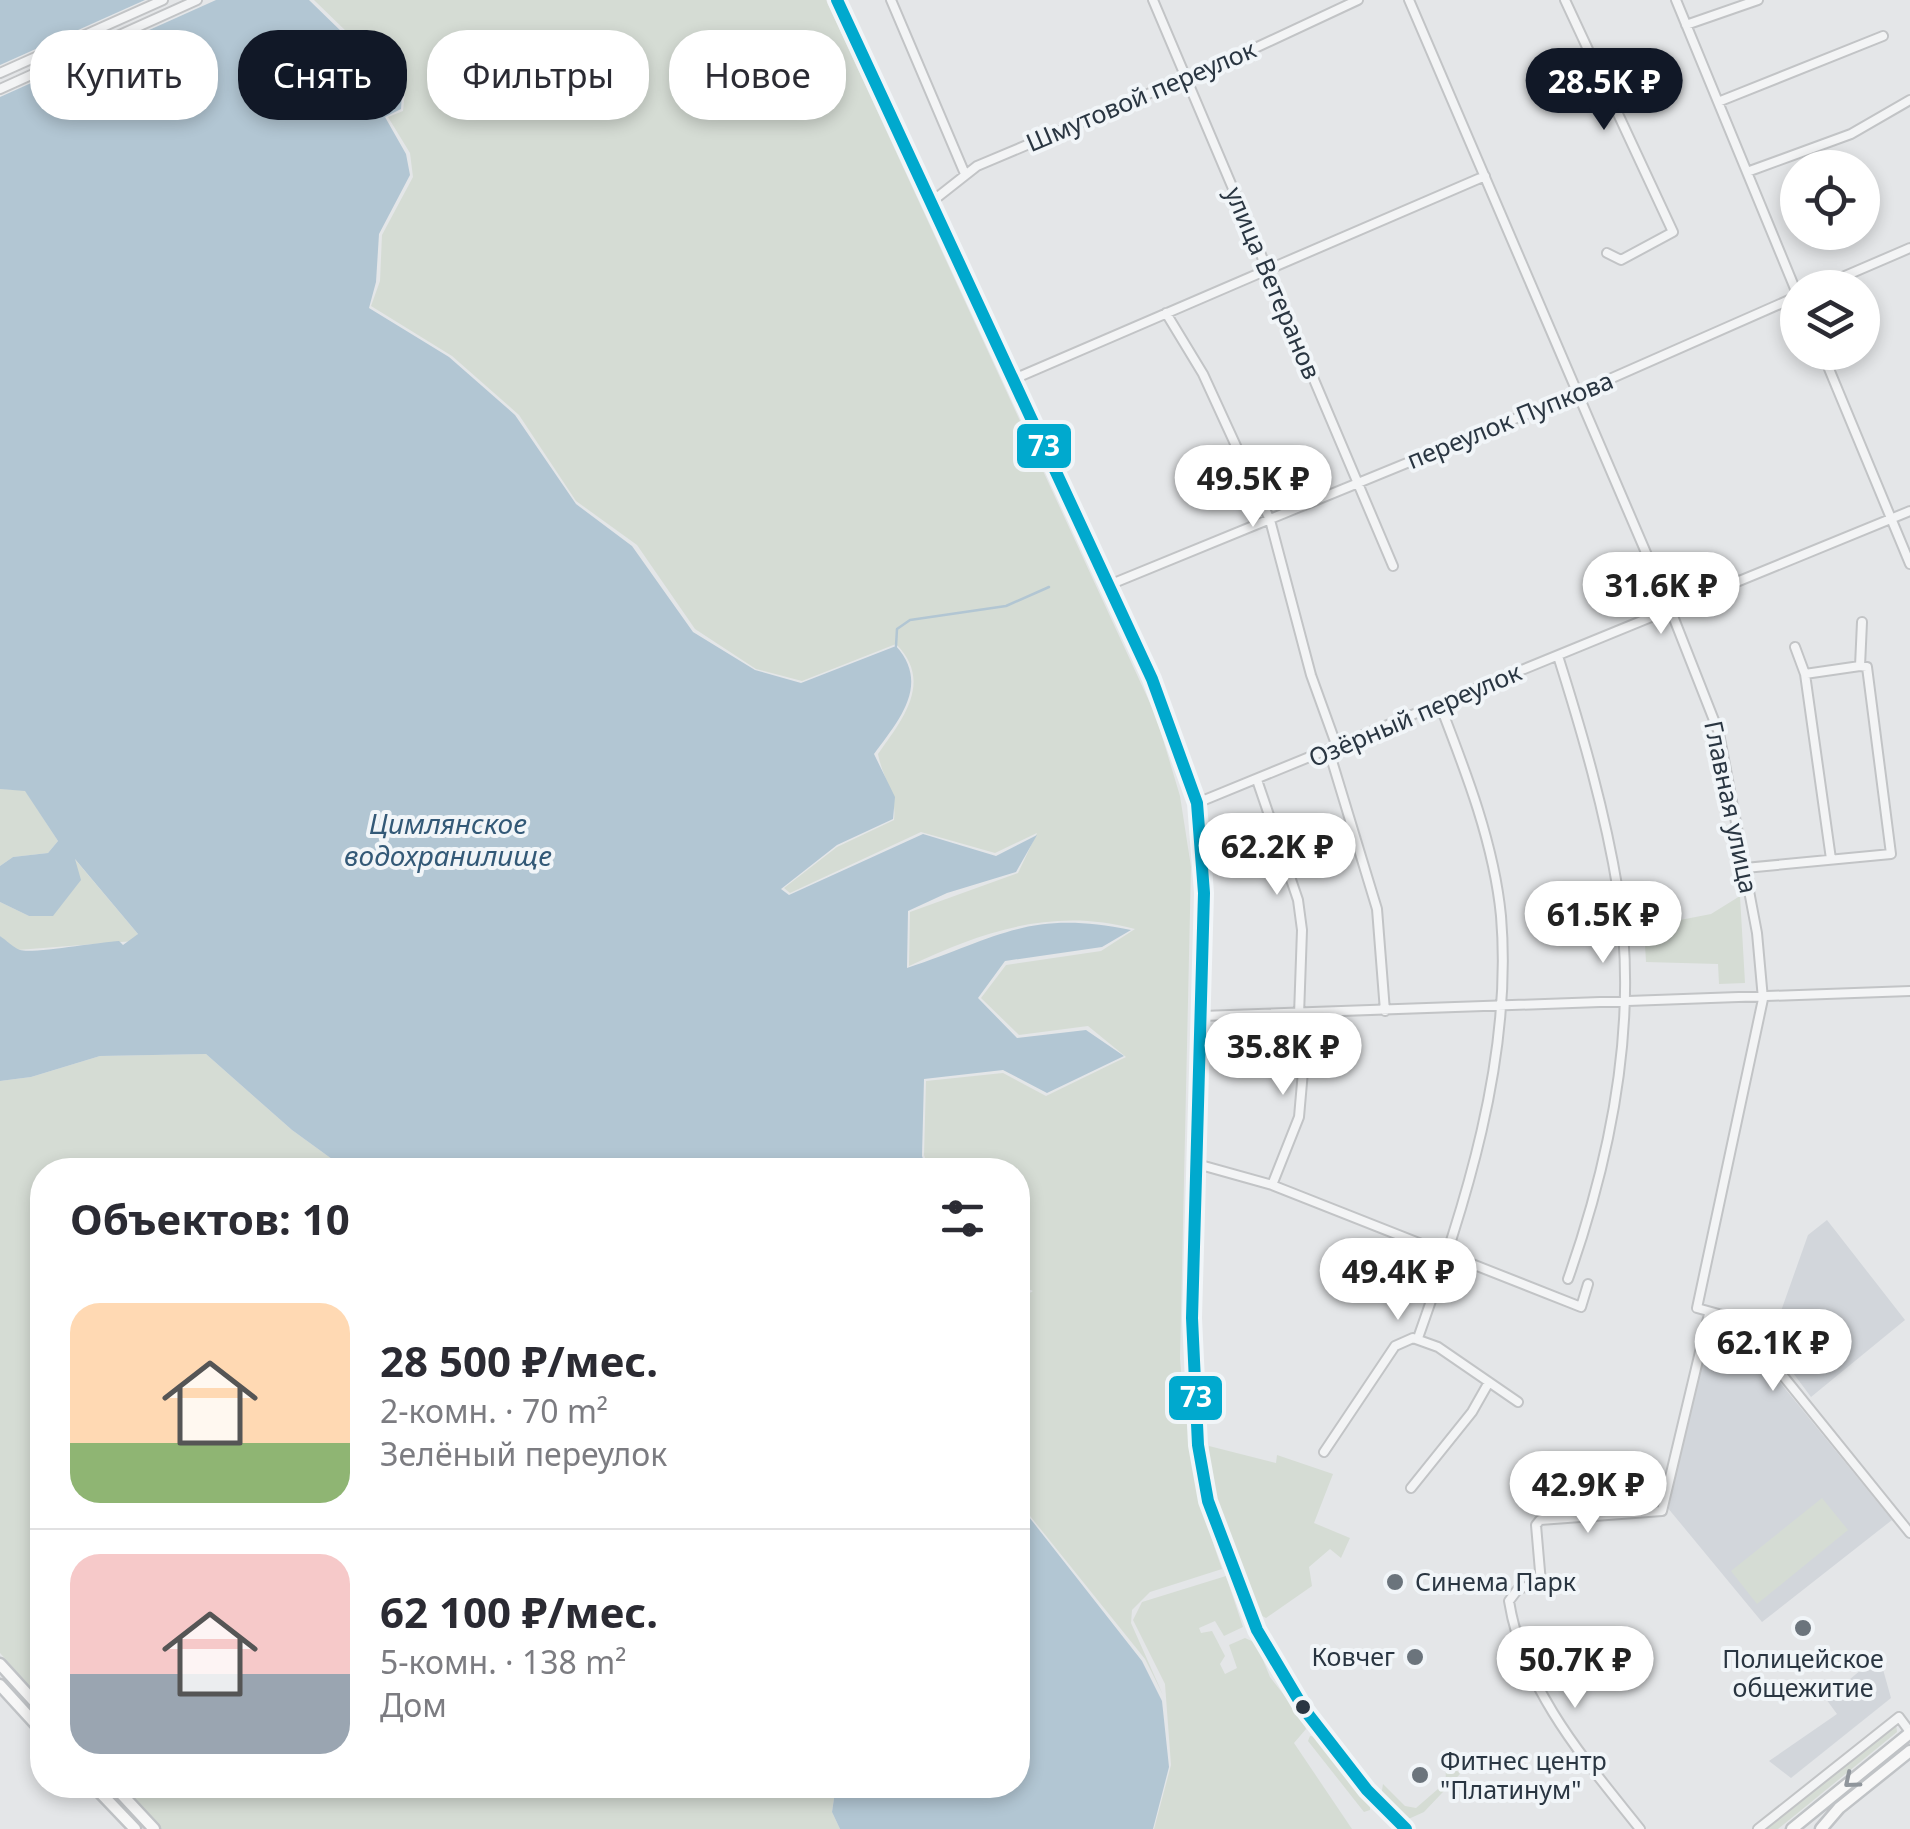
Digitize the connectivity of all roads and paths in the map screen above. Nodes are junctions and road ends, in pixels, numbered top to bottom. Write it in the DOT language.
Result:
graph roads {
  1 [pos="163,0"];
  2 [pos="197,0"];
  3 [pos="838,0"];
  4 [pos="891,0"];
  5 [pos="1153,0"];
  6 [pos="1358,0"];
  7 [pos="1409,0"];
  8 [pos="1564,0"];
  9 [pos="1676,0"];
  10 [pos="1758,0"];
  11 [pos="1743,3"];
  12 [pos="1686,24"];
  13 [pos="1882,36"];
  14 [pos="0,73"];
  15 [pos="1187,78"];
  16 [pos="0,89"];
  17 [pos="1910,100"];
  18 [pos="1718,102"];
  19 [pos="1747,172"];
  20 [pos="965,174"];
  21 [pos="1485,176"];
  22 [pos="930,203"];
  23 [pos="1910,248"];
  24 [pos="1608,253"];
  25 [pos="1787,270"];
  26 [pos="1859,270"];
  27 [pos="1268,272"];
  28 [pos="1780,304"];
  29 [pos="1166,313"];
  30 [pos="1830,370"];
  31 [pos="1014,379"];
  32 [pos="1578,394"];
  33 [pos="1358,483"];
  34 [pos="1910,511"];
  35 [pos="1894,518"];
  36 [pos="1270,520"];
  37 [pos="1910,564"];
  38 [pos="1393,566"];
  39 [pos="1109,584"];
  40 [pos="1671,611"];
  41 [pos="1862,622"];
  42 [pos="1795,647"];
  43 [pos="1558,656"];
  44 [pos="1863,667"];
  45 [pos="1806,674"];
  46 [pos="1440,705"];
  47 [pos="1333,749"];
  48 [pos="1257,780"];
  49 [pos="1197,803"];
  50 [pos="1831,860"];
  51 [pos="1745,868"];
  52 [pos="1910,991"];
  53 [pos="1763,999"];
  54 [pos="1623,1003"];
  55 [pos="1498,1007"];
  56 [pos="1386,1011"];
  57 [pos="1304,1014"];
  58 [pos="1202,1016"];
  59 [pos="1196,1164"];
  60 [pos="1272,1185"];
  61 [pos="1447,1256"];
  62 [pos="1568,1278"];
  63 [pos="1588,1284"];
  64 [pos="1709,1314"];
  65 [pos="1418,1338"];
  66 [pos="1488,1382"];
  67 [pos="1518,1402"];
  68 [pos="1324,1452"];
  69 [pos="1411,1488"];
  70 [pos="1910,1533"];
  71 [pos="0,1664"];
  72 [pos="0,1685"];
  73 [pos="30,1697"];
  74 [pos="30,1718"];
  75 [pos="1910,1732"];
  76 [pos="1910,1751"];
  77 [pos="105,1798"];
  78 [pos="125,1798"];
  79 [pos="134,1829"];
  80 [pos="154,1829"];
  81 [pos="1406,1829"];
  82 [pos="1640,1829"];
  83 [pos="1758,1829"];
  84 [pos="1792,1829"];
  85 [pos="1821,1829"];
  1 -- 14 [label="street"];
  2 -- 16 [label="street"];
  3 -- 22 [label="street"];
  4 -- 20 [label="street"];
  5 -- 15 [label="street, улица Ветеранов"];
  6 -- 15 [label="street, Шмутовой переулок"];
  7 -- 21 [label="street, Главная улица"];
  8 -- 24 [label="street"];
  9 -- 12 [label="street"];
  10 -- 11 [label="street"];
  11 -- 12 [label="street"];
  12 -- 18 [label="street"];
  13 -- 18 [label="street"];
  15 -- 20 [label="street, Шмутовой переулок"];
  15 -- 27 [label="street, улица Ветеранов"];
  17 -- 19 [label="street"];
  18 -- 19 [label="street"];
  19 -- 25 [label="street"];
  20 -- 22 [label="street, Шмутовой переулок"];
  21 -- 27 [label="street"];
  21 -- 32 [label="street, Главная улица"];
  22 -- 31 [label="street"];
  23 -- 26 [label="street"];
  27 -- 29 [label="street"];
  27 -- 33 [label="street, улица Ветеранов"];
  28 -- 32 [label="street, переулок Пупкова"];
  29 -- 31 [label="street"];
  29 -- 36 [label="street"];
  30 -- 35 [label="street"];
  31 -- 39 [label="street"];
  32 -- 33 [label="street, переулок Пупкова"];
  32 -- 40 [label="street, Главная улица"];
  33 -- 36 [label="street, переулок Пупкова"];
  33 -- 38 [label="street, улица Ветеранов"];
  34 -- 35 [label="street, Озёрный переулок"];
  35 -- 37 [label="street"];
  35 -- 40 [label="street, Озёрный переулок"];
  36 -- 39 [label="street, переулок Пупкова"];
  36 -- 47 [label="street"];
  39 -- 49 [label="street"];
  40 -- 43 [label="street, Озёрный переулок"];
  40 -- 51 [label="street, Главная улица"];
  41 -- 44 [label="street"];
  42 -- 45 [label="street"];
  43 -- 46 [label="street, Озёрный переулок"];
  43 -- 54 [label="street"];
  44 -- 45 [label="street"];
  44 -- 50 [label="street"];
  45 -- 50 [label="street"];
  46 -- 47 [label="street, Озёрный переулок"];
  46 -- 55 [label="street"];
  47 -- 48 [label="street, Озёрный переулок"];
  47 -- 56 [label="street"];
  48 -- 49 [label="street, Озёрный переулок"];
  48 -- 57 [label="street"];
  49 -- 58 [label="street"];
  50 -- 51 [label="street"];
  51 -- 53 [label="street, Главная улица"];
  52 -- 53 [label="street"];
  53 -- 54 [label="street"];
  53 -- 64 [label="street, Главная улица"];
  54 -- 55 [label="street"];
  54 -- 62 [label="street"];
  55 -- 56 [label="street"];
  55 -- 61 [label="street"];
  56 -- 57 [label="street"];
  57 -- 58 [label="street"];
  57 -- 60 [label="street"];
  58 -- 59 [label="street"];
  59 -- 60 [label="street"];
  59 -- 81 [label="street"];
  60 -- 61 [label="street"];
  61 -- 63 [label="street"];
  61 -- 65 [label="street"];
  64 -- 70 [label="street"];
  64 -- 82 [label="street"];
  65 -- 66 [label="street"];
  65 -- 68 [label="street"];
  66 -- 67 [label="street"];
  66 -- 69 [label="street"];
  71 -- 73 [label="main road"];
  72 -- 74 [label="main road"];
  75 -- 83 [label="street"];
  75 -- 84 [label="main road, one-way"];
  76 -- 85 [label="main road"];
  77 -- 79 [label="main road"];
  78 -- 80 [label="main road"];
}
